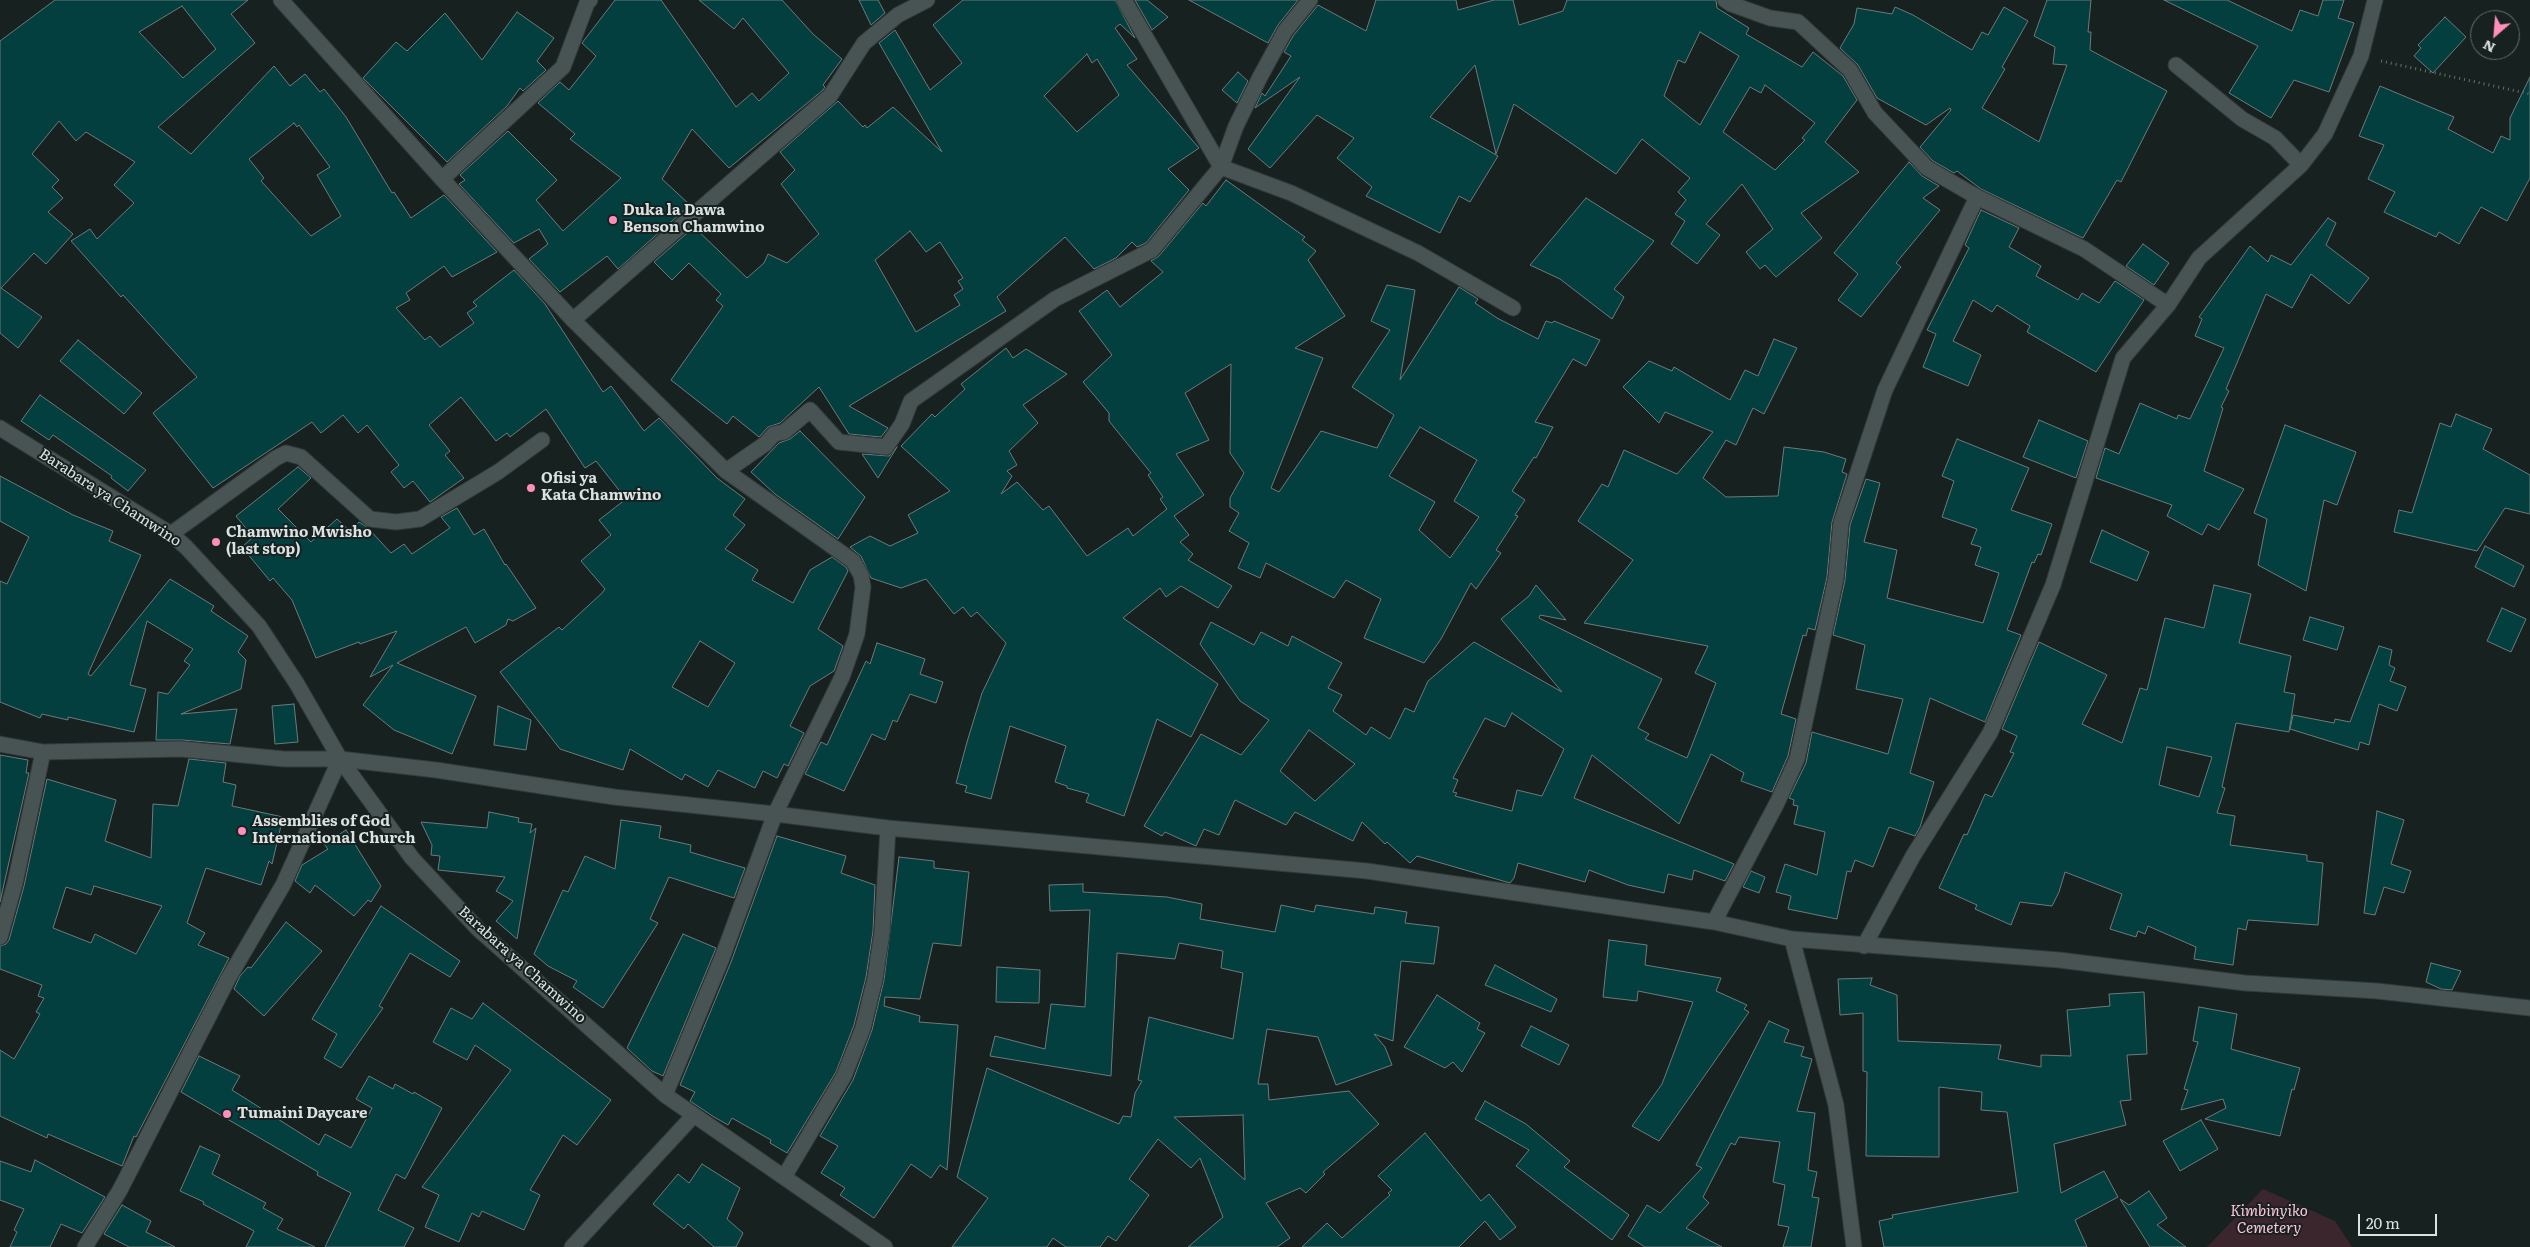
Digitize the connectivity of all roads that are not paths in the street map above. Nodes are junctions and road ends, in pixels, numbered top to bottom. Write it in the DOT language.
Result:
graph roads {
  1 [pos="281,0"];
  2 [pos="590,0"];
  3 [pos="927,0"];
  4 [pos="1124,0"];
  5 [pos="1310,0"];
  6 [pos="2375,0"];
  7 [pos="1730,1"];
  8 [pos="2176,65"];
  9 [pos="2301,165"];
  10 [pos="1221,167"];
  11 [pos="442,179"];
  12 [pos="1976,197"];
  13 [pos="2168,305"];
  14 [pos="1513,308"];
  15 [pos="573,320"];
  16 [pos="0,428"];
  17 [pos="542,440"];
  18 [pos="726,471"];
  19 [pos="171,534"];
  20 [pos="0,744"];
  21 [pos="43,752"];
  22 [pos="340,759"];
  23 [pos="775,814"];
  24 [pos="888,828"];
  25 [pos="1714,922"];
  26 [pos="0,937"];
  27 [pos="1792,939"];
  28 [pos="1864,946"];
  29 [pos="2530,1008"];
  30 [pos="665,1095"];
  31 [pos="694,1115"];
  32 [pos="784,1177"];
  33 [pos="85,1247"];
  34 [pos="572,1247"];
  35 [pos="884,1247"];
  36 [pos="1854,1247"];
  1 -- 11 [label="street"];
  2 -- 11 [label="street"];
  3 -- 15 [label="street"];
  4 -- 10 [label="street"];
  5 -- 10 [label="street"];
  6 -- 9 [label="street"];
  7 -- 12 [label="street"];
  8 -- 9 [label="street"];
  9 -- 13 [label="street"];
  10 -- 14 [label="street"];
  10 -- 18 [label="street"];
  11 -- 15 [label="street"];
  12 -- 13 [label="street"];
  12 -- 25 [label="street"];
  13 -- 28 [label="street"];
  15 -- 18 [label="street"];
  16 -- 19 [label="street, Barabara ya Chamwino"];
  17 -- 19 [label="street"];
  18 -- 23 [label="street"];
  19 -- 22 [label="street, Barabara ya Chamwino"];
  20 -- 21 [label="street"];
  21 -- 22 [label="street"];
  21 -- 26 [label="street"];
  22 -- 23 [label="street"];
  22 -- 30 [label="street, Barabara ya Chamwino"];
  22 -- 33 [label="street"];
  23 -- 24 [label="street"];
  23 -- 30 [label="street"];
  24 -- 25 [label="street"];
  24 -- 32 [label="street"];
  25 -- 27 [label="street"];
  27 -- 28 [label="street"];
  27 -- 36 [label="street"];
  28 -- 29 [label="street"];
  30 -- 31 [label="street, Barabara ya Chamwino"];
  31 -- 32 [label="street, Barabara ya Chamwino"];
  31 -- 34 [label="street"];
  32 -- 35 [label="street, Barabara ya Chamwino"];
}
